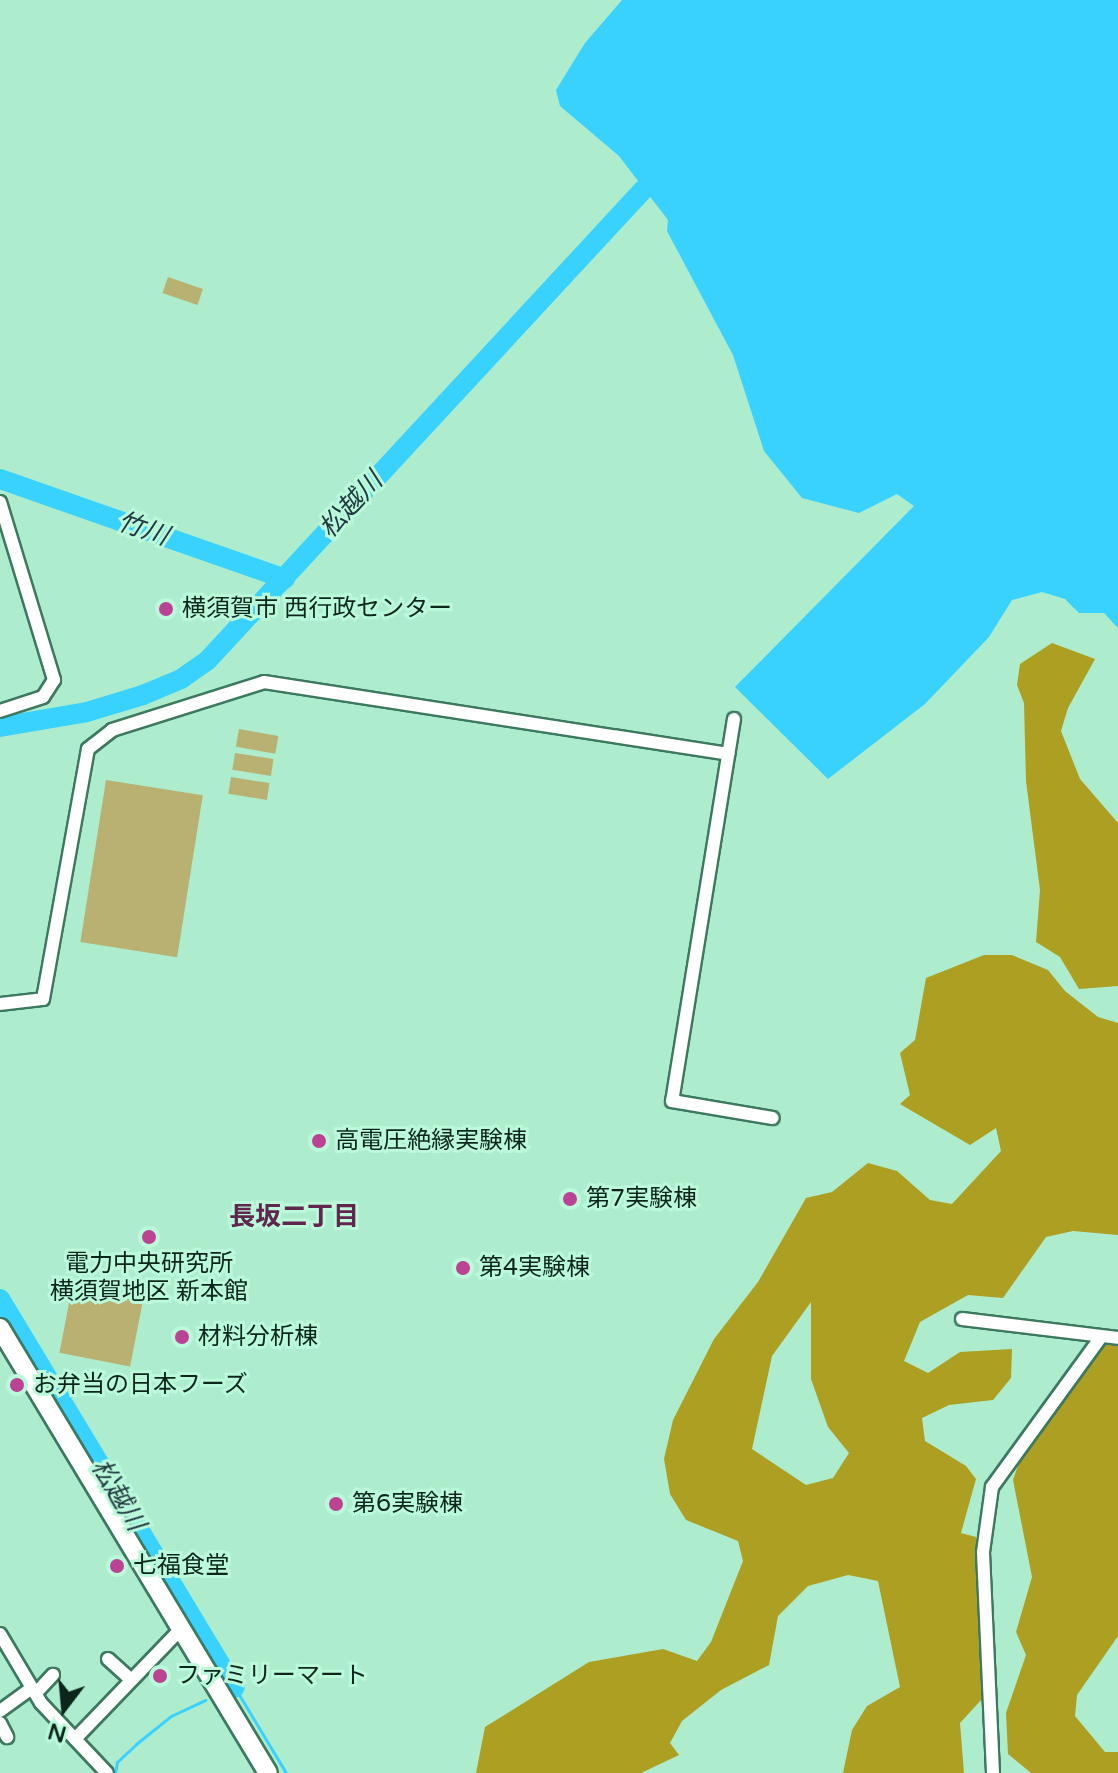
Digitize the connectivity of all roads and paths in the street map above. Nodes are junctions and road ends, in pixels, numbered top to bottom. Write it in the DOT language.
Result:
graph roads {
  1 [pos="0,502"];
  2 [pos="0,711"];
  3 [pos="734,719"];
  4 [pos="728,754"];
  5 [pos="0,1004"];
  6 [pos="773,1118"];
  7 [pos="962,1319"];
  8 [pos="0,1328"];
  9 [pos="1101,1337"];
  10 [pos="1118,1338"];
  11 [pos="181,1629"];
  12 [pos="0,1634"];
  13 [pos="108,1659"];
  14 [pos="53,1675"];
  15 [pos="131,1680"];
  16 [pos="34,1690"];
  17 [pos="0,1711"];
  18 [pos="0,1723"];
  19 [pos="7,1737"];
  20 [pos="75,1739"];
  21 [pos="107,1773"];
  22 [pos="268,1773"];
  23 [pos="993,1773"];
  1 -- 2 [label="street"];
  3 -- 4 [label="street"];
  4 -- 5 [label="street"];
  4 -- 6 [label="street"];
  7 -- 9 [label="street"];
  8 -- 11 [label="highway"];
  9 -- 10 [label="street"];
  9 -- 23 [label="street"];
  11 -- 15 [label="street"];
  11 -- 22 [label="highway"];
  12 -- 16 [label="street"];
  13 -- 15 [label="street"];
  14 -- 16 [label="street"];
  15 -- 20 [label="street"];
  16 -- 17 [label="street"];
  16 -- 20 [label="street"];
  18 -- 19 [label="street"];
  20 -- 21 [label="street"];
}
